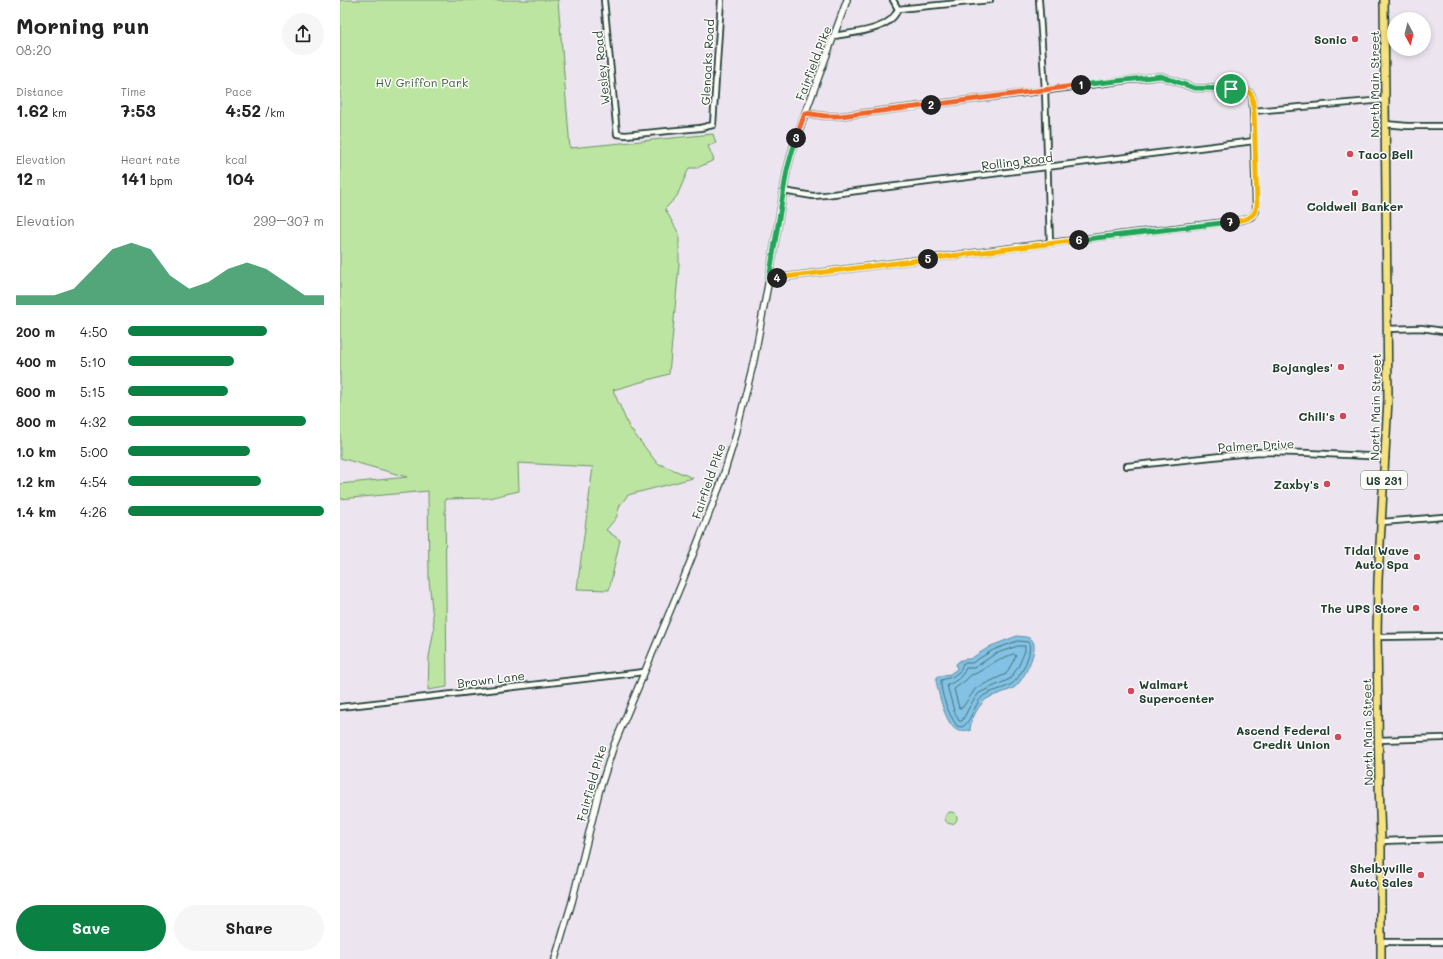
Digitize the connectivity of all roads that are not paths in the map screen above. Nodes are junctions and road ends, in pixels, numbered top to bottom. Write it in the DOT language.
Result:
graph roads {
  1 [pos="604,0"];
  2 [pos="721,0"];
  3 [pos="847,0"];
  4 [pos="893,0"];
  5 [pos="990,0"];
  6 [pos="1039,0"];
  7 [pos="1384,0"];
  8 [pos="898,10"];
  9 [pos="835,36"];
  10 [pos="1045,90"];
  11 [pos="1385,100"];
  12 [pos="1254,111"];
  13 [pos="805,113"];
  14 [pos="1385,124"];
  15 [pos="714,125"];
  16 [pos="1443,126"];
  17 [pos="1254,141"];
  18 [pos="1047,167"];
  19 [pos="783,191"];
  20 [pos="1050,243"];
  21 [pos="769,279"];
  22 [pos="1387,329"];
  23 [pos="1443,331"];
  24 [pos="1386,457"];
  25 [pos="1127,466"];
  26 [pos="1443,517"];
  27 [pos="1382,522"];
  28 [pos="1443,636"];
  29 [pos="1377,637"];
  30 [pos="644,672"];
  31 [pos="340,707"];
  32 [pos="1443,738"];
  33 [pos="1378,740"];
  34 [pos="1443,839"];
  35 [pos="1381,841"];
  36 [pos="1381,942"];
  37 [pos="1443,942"];
  38 [pos="555,959"];
  39 [pos="1381,959"];
  1 -- 15 [label="street, Wesley Road"];
  2 -- 15 [label="street, Glenoaks Road"];
  3 -- 9 [label="street, Fairfield Pike"];
  4 -- 8 [label="street"];
  5 -- 8 [label="street"];
  6 -- 10 [label="street"];
  7 -- 11 [label="highway, North Main Street / US 231"];
  8 -- 9 [label="street"];
  9 -- 13 [label="street, Fairfield Pike"];
  10 -- 12 [label="street"];
  10 -- 13 [label="street"];
  10 -- 18 [label="street"];
  11 -- 12 [label="street"];
  11 -- 14 [label="highway, North Main Street / US 231"];
  12 -- 17 [label="street"];
  13 -- 19 [label="street, Fairfield Pike"];
  14 -- 16 [label="street"];
  14 -- 22 [label="highway, North Main Street / US 231"];
  17 -- 18 [label="street, Rolling Road"];
  17 -- 20 [label="street"];
  18 -- 19 [label="street, Rolling Road"];
  18 -- 20 [label="street"];
  19 -- 21 [label="street, Fairfield Pike"];
  20 -- 21 [label="street"];
  21 -- 30 [label="street, Fairfield Pike"];
  22 -- 23 [label="street"];
  22 -- 24 [label="highway, North Main Street / US 231"];
  24 -- 25 [label="street, Palmer Drive"];
  24 -- 27 [label="highway, North Main Street / US 231"];
  26 -- 27 [label="street"];
  27 -- 29 [label="highway, North Main Street / US 231"];
  28 -- 29 [label="street"];
  29 -- 33 [label="highway, North Main Street / US 231"];
  30 -- 31 [label="street, Brown Lane"];
  30 -- 38 [label="street, Fairfield Pike"];
  32 -- 33 [label="street"];
  33 -- 35 [label="highway, North Main Street / US 231"];
  34 -- 35 [label="street"];
  35 -- 36 [label="highway, North Main Street / US 231"];
  36 -- 37 [label="street"];
  36 -- 39 [label="highway, North Main Street / US 231"];
}
